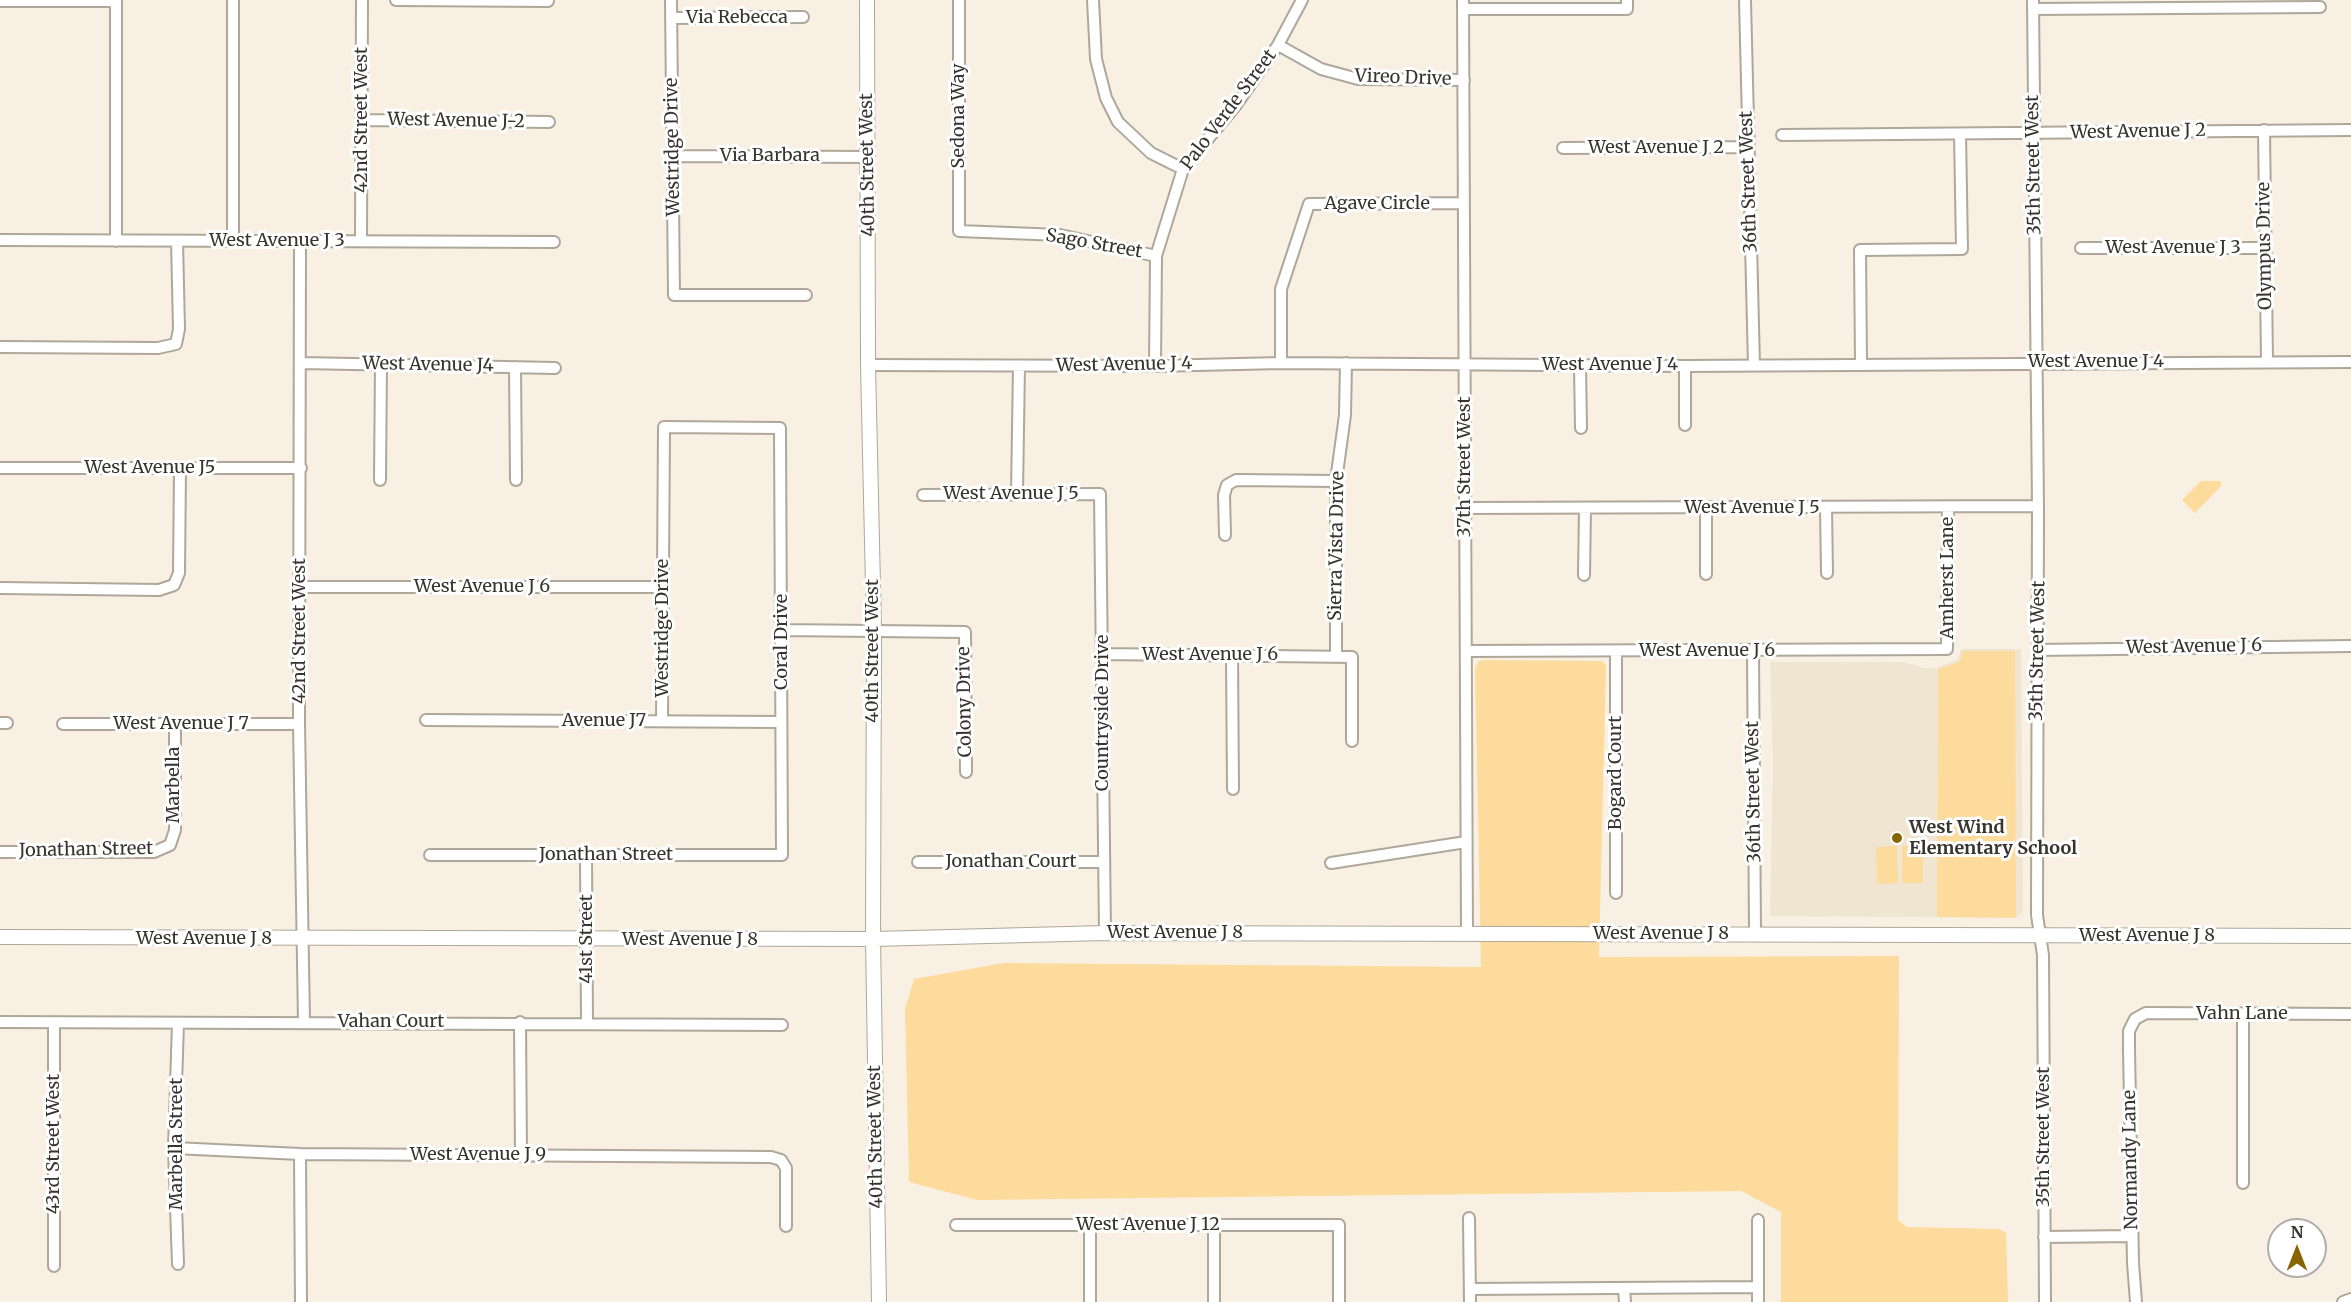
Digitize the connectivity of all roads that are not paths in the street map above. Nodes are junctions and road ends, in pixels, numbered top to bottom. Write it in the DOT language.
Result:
graph roads {
  1 [pos="233,0"];
  2 [pos="362,0"];
  3 [pos="396,0"];
  4 [pos="548,0"];
  5 [pos="671,0"];
  6 [pos="867,0"];
  7 [pos="959,0"];
  8 [pos="1093,0"];
  9 [pos="1302,0"];
  10 [pos="1745,0"];
  11 [pos="0,1"];
  12 [pos="116,1"];
  13 [pos="1463,4"];
  14 [pos="1627,4"];
  15 [pos="2033,4"];
  16 [pos="2244,4"];
  17 [pos="2320,7"];
  18 [pos="802,17"];
  19 [pos="671,18"];
  20 [pos="1278,45"];
  21 [pos="1464,80"];
  22 [pos="362,120"];
  23 [pos="549,122"];
  24 [pos="2264,130"];
  25 [pos="2351,130"];
  26 [pos="2034,133"];
  27 [pos="1960,134"];
  28 [pos="1782,135"];
  29 [pos="1748,147"];
  30 [pos="1563,148"];
  31 [pos="674,156"];
  32 [pos="866,157"];
  33 [pos="1183,169"];
  34 [pos="1464,203"];
  35 [pos="959,231"];
  36 [pos="0,240"];
  37 [pos="233,240"];
  38 [pos="300,240"];
  39 [pos="361,240"];
  40 [pos="116,241"];
  41 [pos="177,241"];
  42 [pos="554,242"];
  43 [pos="2081,248"];
  44 [pos="2265,248"];
  45 [pos="1156,256"];
  46 [pos="806,295"];
  47 [pos="0,347"];
  48 [pos="2267,361"];
  49 [pos="2351,362"];
  50 [pos="302,363"];
  51 [pos="1281,363"];
  52 [pos="1346,363"];
  53 [pos="2037,363"];
  54 [pos="381,364"];
  55 [pos="1861,364"];
  56 [pos="868,365"];
  57 [pos="1465,365"];
  58 [pos="1754,365"];
  59 [pos="1019,366"];
  60 [pos="1155,366"];
  61 [pos="1580,366"];
  62 [pos="1684,366"];
  63 [pos="515,367"];
  64 [pos="555,368"];
  65 [pos="1685,425"];
  66 [pos="664,427"];
  67 [pos="1581,428"];
  68 [pos="0,468"];
  69 [pos="180,468"];
  70 [pos="301,468"];
  71 [pos="380,480"];
  72 [pos="516,480"];
  73 [pos="1336,481"];
  74 [pos="1017,493"];
  75 [pos="1100,494"];
  76 [pos="923,495"];
  77 [pos="2038,506"];
  78 [pos="1948,507"];
  79 [pos="1466,508"];
  80 [pos="1706,508"];
  81 [pos="1826,508"];
  82 [pos="1585,509"];
  83 [pos="1225,535"];
  84 [pos="1827,573"];
  85 [pos="1706,574"];
  86 [pos="1584,575"];
  87 [pos="300,587"];
  88 [pos="663,587"];
  89 [pos="0,588"];
  90 [pos="782,630"];
  91 [pos="874,630"];
  92 [pos="2351,646"];
  93 [pos="1947,649"];
  94 [pos="2038,650"];
  95 [pos="1466,651"];
  96 [pos="1753,651"];
  97 [pos="1616,652"];
  98 [pos="1103,654"];
  99 [pos="1232,655"];
  100 [pos="1336,656"];
  101 [pos="426,720"];
  102 [pos="662,721"];
  103 [pos="781,722"];
  104 [pos="63,724"];
  105 [pos="175,724"];
  106 [pos="299,724"];
  107 [pos="1352,741"];
  108 [pos="966,772"];
  109 [pos="1233,789"];
  110 [pos="1466,842"];
  111 [pos="170,845"];
  112 [pos="0,852"];
  113 [pos="430,855"];
  114 [pos="586,855"];
  115 [pos="782,855"];
  116 [pos="918,862"];
  117 [pos="1104,862"];
  118 [pos="1331,863"];
  119 [pos="1616,893"];
  120 [pos="1105,933"];
  121 [pos="1467,933"];
  122 [pos="1755,934"];
  123 [pos="2042,936"];
  124 [pos="2351,936"];
  125 [pos="0,937"];
  126 [pos="873,939"];
  127 [pos="302,940"];
  128 [pos="587,940"];
  129 [pos="2244,1014"];
  130 [pos="2351,1014"];
  131 [pos="2135,1018"];
  132 [pos="304,1021"];
  133 [pos="0,1022"];
  134 [pos="520,1022"];
  135 [pos="54,1023"];
  136 [pos="178,1023"];
  137 [pos="587,1023"];
  138 [pos="782,1024"];
  139 [pos="174,1148"];
  140 [pos="300,1154"];
  141 [pos="521,1155"];
  142 [pos="2244,1183"];
  143 [pos="1469,1218"];
  144 [pos="1758,1220"];
  145 [pos="1090,1225"];
  146 [pos="1214,1225"];
  147 [pos="786,1226"];
  148 [pos="956,1226"];
  149 [pos="2132,1236"];
  150 [pos="2044,1237"];
  151 [pos="178,1264"];
  152 [pos="54,1266"];
  153 [pos="1758,1287"];
  154 [pos="1470,1289"];
  155 [pos="1624,1289"];
  156 [pos="2351,1299"];
  157 [pos="301,1302"];
  158 [pos="879,1302"];
  159 [pos="1090,1302"];
  160 [pos="1215,1302"];
  161 [pos="1340,1302"];
  162 [pos="1470,1302"];
  163 [pos="1625,1302"];
  164 [pos="1758,1302"];
  165 [pos="2045,1302"];
  166 [pos="2136,1302"];
  167 [pos="2343,1302"];
  1 -- 37 [label="street"];
  2 -- 22 [label="street, 42nd Street West"];
  3 -- 4 [label="street"];
  5 -- 19 [label="street, Westridge Drive"];
  6 -- 32 [label="street, 40th Street West"];
  7 -- 35 [label="street, Sedona Way"];
  8 -- 33 [label="street"];
  9 -- 20 [label="street, Palo Verde Street"];
  10 -- 29 [label="street, 36th Street West"];
  11 -- 12 [label="street"];
  12 -- 40 [label="street"];
  13 -- 14 [label="street"];
  13 -- 21 [label="street, 37th Street West"];
  15 -- 16 [label="street"];
  15 -- 26 [label="street, 35th Street West"];
  16 -- 17 [label="street"];
  18 -- 19 [label="street, Via Rebecca"];
  19 -- 31 [label="street, Westridge Drive"];
  20 -- 21 [label="street, Vireo Drive"];
  20 -- 33 [label="street, Palo Verde Street"];
  21 -- 34 [label="street, 37th Street West"];
  22 -- 23 [label="street, West Avenue J-2"];
  22 -- 39 [label="street, 42nd Street West"];
  24 -- 25 [label="street, West Avenue J 2"];
  24 -- 26 [label="street, West Avenue J 2"];
  24 -- 44 [label="street, Olympus Drive"];
  26 -- 27 [label="street, West Avenue J 2"];
  26 -- 53 [label="street, 35th Street West"];
  27 -- 28 [label="street, West Avenue J 2"];
  27 -- 55 [label="street"];
  29 -- 30 [label="street, West Avenue J 2"];
  29 -- 58 [label="street, 36th Street West"];
  31 -- 32 [label="street, Via Barbara"];
  31 -- 46 [label="street, Westridge Drive"];
  32 -- 56 [label="street, 40th Street West"];
  33 -- 45 [label="street, Palo Verde Street"];
  34 -- 51 [label="street, Agave Circle"];
  34 -- 57 [label="street, 37th Street West"];
  35 -- 45 [label="street, Sago Street"];
  36 -- 40 [label="street, West Avenue J 3"];
  37 -- 38 [label="street, West Avenue J 3"];
  37 -- 41 [label="street, West Avenue J 3"];
  38 -- 39 [label="street, West Avenue J 3"];
  38 -- 50 [label="street, 42nd Street West"];
  39 -- 42 [label="street, West Avenue J 3"];
  40 -- 41 [label="street, West Avenue J 3"];
  41 -- 47 [label="street"];
  43 -- 44 [label="street, West Avenue J 3"];
  44 -- 48 [label="street, Olympus Drive"];
  45 -- 60 [label="street, Palo Verde Street"];
  48 -- 49 [label="street, West Avenue J 4"];
  48 -- 53 [label="street, West Avenue J 4"];
  50 -- 54 [label="street, West Avenue J4"];
  50 -- 70 [label="street, 42nd Street West"];
  51 -- 52 [label="street, West Avenue J 4"];
  51 -- 60 [label="street, West Avenue J 4"];
  52 -- 57 [label="street, West Avenue J 4"];
  52 -- 73 [label="street, Sierra Vista Drive"];
  53 -- 55 [label="street, West Avenue J 4"];
  53 -- 77 [label="street, 35th Street West"];
  54 -- 63 [label="street, West Avenue J4"];
  54 -- 71 [label="street"];
  55 -- 58 [label="street, West Avenue J 4"];
  56 -- 59 [label="street, West Avenue J 4"];
  56 -- 91 [label="street, 40th Street West"];
  57 -- 61 [label="street, West Avenue J 4"];
  57 -- 79 [label="street, 37th Street West"];
  58 -- 62 [label="street, West Avenue J 4"];
  59 -- 60 [label="street, West Avenue J 4"];
  59 -- 74 [label="street"];
  61 -- 62 [label="street, West Avenue J 4"];
  61 -- 67 [label="street"];
  62 -- 65 [label="street"];
  63 -- 64 [label="street, West Avenue J4"];
  63 -- 72 [label="street"];
  66 -- 88 [label="street, Westridge Drive"];
  66 -- 90 [label="street, Coral Drive"];
  68 -- 69 [label="street, West Avenue J5"];
  69 -- 70 [label="street, West Avenue J5"];
  69 -- 89 [label="street"];
  70 -- 87 [label="street, 42nd Street West"];
  73 -- 83 [label="street"];
  73 -- 100 [label="street, Sierra Vista Drive"];
  74 -- 75 [label="street, West Avenue J 5"];
  74 -- 76 [label="street, West Avenue J 5"];
  75 -- 98 [label="street, Countryside Drive"];
  77 -- 78 [label="street, West Avenue J 5"];
  77 -- 94 [label="street, 35th Street West"];
  78 -- 81 [label="street, West Avenue J 5"];
  78 -- 93 [label="street, Amherst Lane"];
  79 -- 82 [label="street, West Avenue J 5"];
  79 -- 95 [label="street, 37th Street West"];
  80 -- 81 [label="street, West Avenue J 5"];
  80 -- 82 [label="street, West Avenue J 5"];
  80 -- 85 [label="street"];
  81 -- 84 [label="street"];
  82 -- 86 [label="street"];
  87 -- 88 [label="street, West Avenue J 6"];
  87 -- 106 [label="street, 42nd Street West"];
  88 -- 102 [label="street, Westridge Drive"];
  90 -- 91 [label="street"];
  90 -- 103 [label="street, Coral Drive"];
  91 -- 108 [label="street, Colony Drive"];
  91 -- 126 [label="street, 40th Street West"];
  92 -- 94 [label="street, West Avenue J 6"];
  93 -- 96 [label="street, West Avenue J 6"];
  94 -- 123 [label="street, 35th Street West"];
  95 -- 97 [label="street, West Avenue J 6"];
  95 -- 110 [label="street, 37th Street West"];
  96 -- 97 [label="street, West Avenue J 6"];
  96 -- 122 [label="street, 36th Street West"];
  97 -- 119 [label="street, Bogard Court"];
  98 -- 99 [label="street, West Avenue J 6"];
  98 -- 117 [label="street, Countryside Drive"];
  99 -- 100 [label="street, West Avenue J 6"];
  99 -- 109 [label="street"];
  100 -- 107 [label="street, West Avenue J 6"];
  101 -- 102 [label="street, Avenue J7"];
  102 -- 103 [label="street, Avenue J7"];
  103 -- 115 [label="street, Coral Drive"];
  104 -- 105 [label="street, West Avenue J 7"];
  105 -- 106 [label="street, West Avenue J 7"];
  105 -- 111 [label="street, Marbella"];
  106 -- 127 [label="street, 42nd Street West"];
  110 -- 118 [label="street"];
  110 -- 121 [label="street, 37th Street West"];
  111 -- 112 [label="street, Jonathan Street"];
  113 -- 114 [label="street, Jonathan Street"];
  114 -- 115 [label="street, Jonathan Street"];
  114 -- 128 [label="street, 41st Street"];
  116 -- 117 [label="street, Jonathan Court"];
  117 -- 120 [label="street, Countryside Drive"];
  120 -- 121 [label="street, West Avenue J 8"];
  120 -- 126 [label="street, West Avenue J 8"];
  121 -- 122 [label="street, West Avenue J 8"];
  122 -- 123 [label="street, West Avenue J 8"];
  123 -- 124 [label="street, West Avenue J 8"];
  123 -- 150 [label="street, 35th Street West"];
  125 -- 127 [label="street, West Avenue J 8"];
  126 -- 128 [label="street, West Avenue J 8"];
  126 -- 158 [label="street, 40th Street West"];
  127 -- 128 [label="street, West Avenue J 8"];
  127 -- 132 [label="street, 42nd Street West"];
  128 -- 137 [label="street, 41st Street"];
  129 -- 130 [label="street, Vahn Lane"];
  129 -- 131 [label="street, Vahn Lane"];
  129 -- 142 [label="street"];
  131 -- 149 [label="street, Normandy Lane"];
  132 -- 134 [label="street, Vahan Court"];
  132 -- 136 [label="street, Vahan Court"];
  133 -- 135 [label="street, Vahan Court"];
  134 -- 137 [label="street, Vahan Court"];
  134 -- 141 [label="street"];
  135 -- 136 [label="street, Vahan Court"];
  135 -- 152 [label="street, 43rd Street West"];
  136 -- 139 [label="street, Marbella Street"];
  137 -- 138 [label="street, Vahan Court"];
  139 -- 140 [label="street, West Avenue J 9"];
  139 -- 151 [label="street, Marbella Street"];
  140 -- 141 [label="street, West Avenue J 9"];
  140 -- 157 [label="street"];
  141 -- 147 [label="street, West Avenue J 9"];
  143 -- 154 [label="street"];
  144 -- 153 [label="street"];
  145 -- 146 [label="street, West Avenue J 12"];
  145 -- 148 [label="street, West Avenue J 12"];
  145 -- 159 [label="street"];
  146 -- 160 [label="street"];
  146 -- 161 [label="street, West Avenue J 12"];
  149 -- 150 [label="street"];
  149 -- 166 [label="street, Normandy Lane"];
  150 -- 165 [label="street, 35th Street West"];
  153 -- 155 [label="street"];
  153 -- 164 [label="street"];
  154 -- 155 [label="street"];
  154 -- 162 [label="street"];
  155 -- 163 [label="street"];
  156 -- 167 [label="street"];
}
